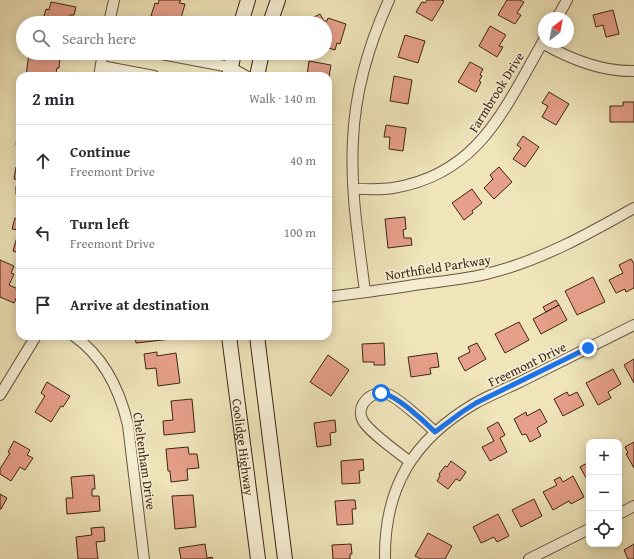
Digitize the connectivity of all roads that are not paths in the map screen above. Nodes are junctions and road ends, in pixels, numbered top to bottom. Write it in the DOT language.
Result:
graph roads {
  1 [pos="114,0"];
  2 [pos="248,0"];
  3 [pos="278,0"];
  4 [pos="389,0"];
  5 [pos="567,0"];
  6 [pos="560,12"];
  7 [pos="111,16"];
  8 [pos="243,16"];
  9 [pos="272,16"];
  10 [pos="539,48"];
  11 [pos="554,48"];
  12 [pos="102,60"];
  13 [pos="183,60"];
  14 [pos="232,60"];
  15 [pos="260,60"];
  16 [pos="100,71"];
  17 [pos="634,71"];
  18 [pos="111,72"];
  19 [pos="229,72"];
  20 [pos="258,72"];
  21 [pos="354,189"];
  22 [pos="634,208"];
  23 [pos="365,292"];
  24 [pos="332,296"];
  25 [pos="634,325"];
  26 [pos="34,340"];
  27 [pos="78,340"];
  28 [pos="230,340"];
  29 [pos="259,340"];
  30 [pos="0,395"];
  31 [pos="435,432"];
  32 [pos="410,462"];
  33 [pos="634,506"];
  34 [pos="622,512"];
  35 [pos="586,530"];
  36 [pos="144,559"];
  37 [pos="258,559"];
  38 [pos="286,559"];
  39 [pos="385,559"];
  40 [pos="529,559"];
  1 -- 7 [label="street"];
  2 -- 8 [label="main road"];
  3 -- 9 [label="main road"];
  4 -- 21 [label="street"];
  5 -- 6 [label="street"];
  10 -- 21 [label="street, Farmbrook Drive"];
  11 -- 17 [label="street"];
  12 -- 16 [label="street"];
  13 -- 19 [label="street"];
  14 -- 19 [label="main road"];
  15 -- 20 [label="main road"];
  16 -- 18 [label="street"];
  21 -- 23 [label="street"];
  22 -- 23 [label="street, Northfield Parkway"];
  23 -- 24 [label="street, Northfield Parkway"];
  25 -- 31 [label="street, Freemont Drive"];
  26 -- 30 [label="street"];
  27 -- 36 [label="street, Cheltenham Drive"];
  28 -- 37 [label="main road, Coolidge Highway"];
  29 -- 38 [label="main road, Coolidge Highway"];
  31 -- 32 [label="street, Freemont Drive"];
  31 -- 32 [label="street"];
  32 -- 39 [label="street, Freemont Drive"];
  33 -- 34 [label="street"];
  35 -- 40 [label="street"];
}
